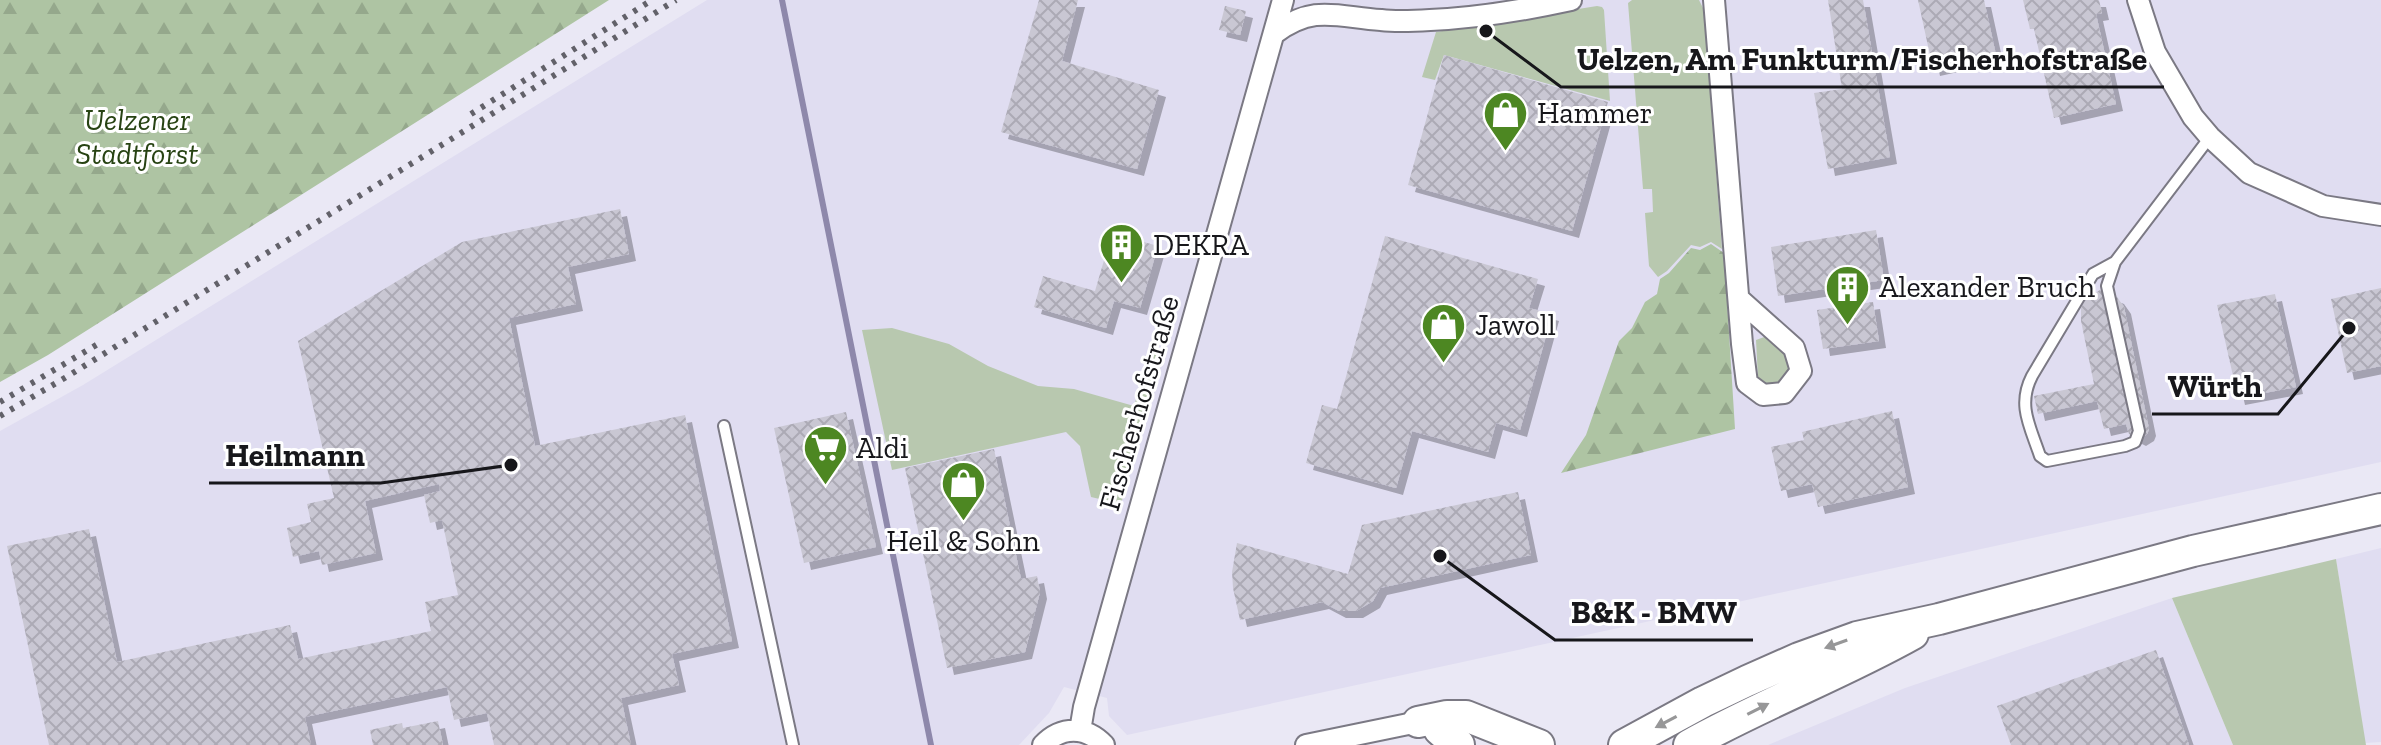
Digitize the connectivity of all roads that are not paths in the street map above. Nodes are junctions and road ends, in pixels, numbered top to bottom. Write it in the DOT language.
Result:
graph roads {
  1 [pos="1283,0"];
  2 [pos="1571,0"];
  3 [pos="1714,0"];
  4 [pos="2138,0"];
  5 [pos="1275,33"];
  6 [pos="2210,137"];
  7 [pos="2381,215"];
  8 [pos="2115,262"];
  9 [pos="1739,299"];
  10 [pos="724,426"];
  11 [pos="2381,509"];
  12 [pos="1939,619"];
  13 [pos="1080,731"];
  14 [pos="1438,732"];
  15 [pos="1508,738"];
  16 [pos="1624,743"];
  17 [pos="793,745"];
  18 [pos="1043,745"];
  19 [pos="1104,745"];
  20 [pos="1306,745"];
  21 [pos="1474,745"];
  22 [pos="1539,745"];
  23 [pos="1689,745"];
  1 -- 5 [label="street, Fischerhofstraße"];
  2 -- 5 [label="street"];
  3 -- 9 [label="street"];
  4 -- 6 [label="street"];
  5 -- 13 [label="street, Fischerhofstraße"];
  6 -- 7 [label="street"];
  6 -- 8 [label="lane"];
  8 -- 8 [label="lane"];
  10 -- 17 [label="lane"];
  11 -- 12 [label="main road"];
  12 -- 16 [label="main road, one-way"];
  23 -- 12 [label="main road, one-way"];
  13 -- 18 [label="street"];
  13 -- 19 [label="street"];
  14 -- 15 [label="main road"];
  14 -- 20 [label="street"];
  14 -- 21 [label="main road"];
  15 -- 22 [label="main road"];
}
